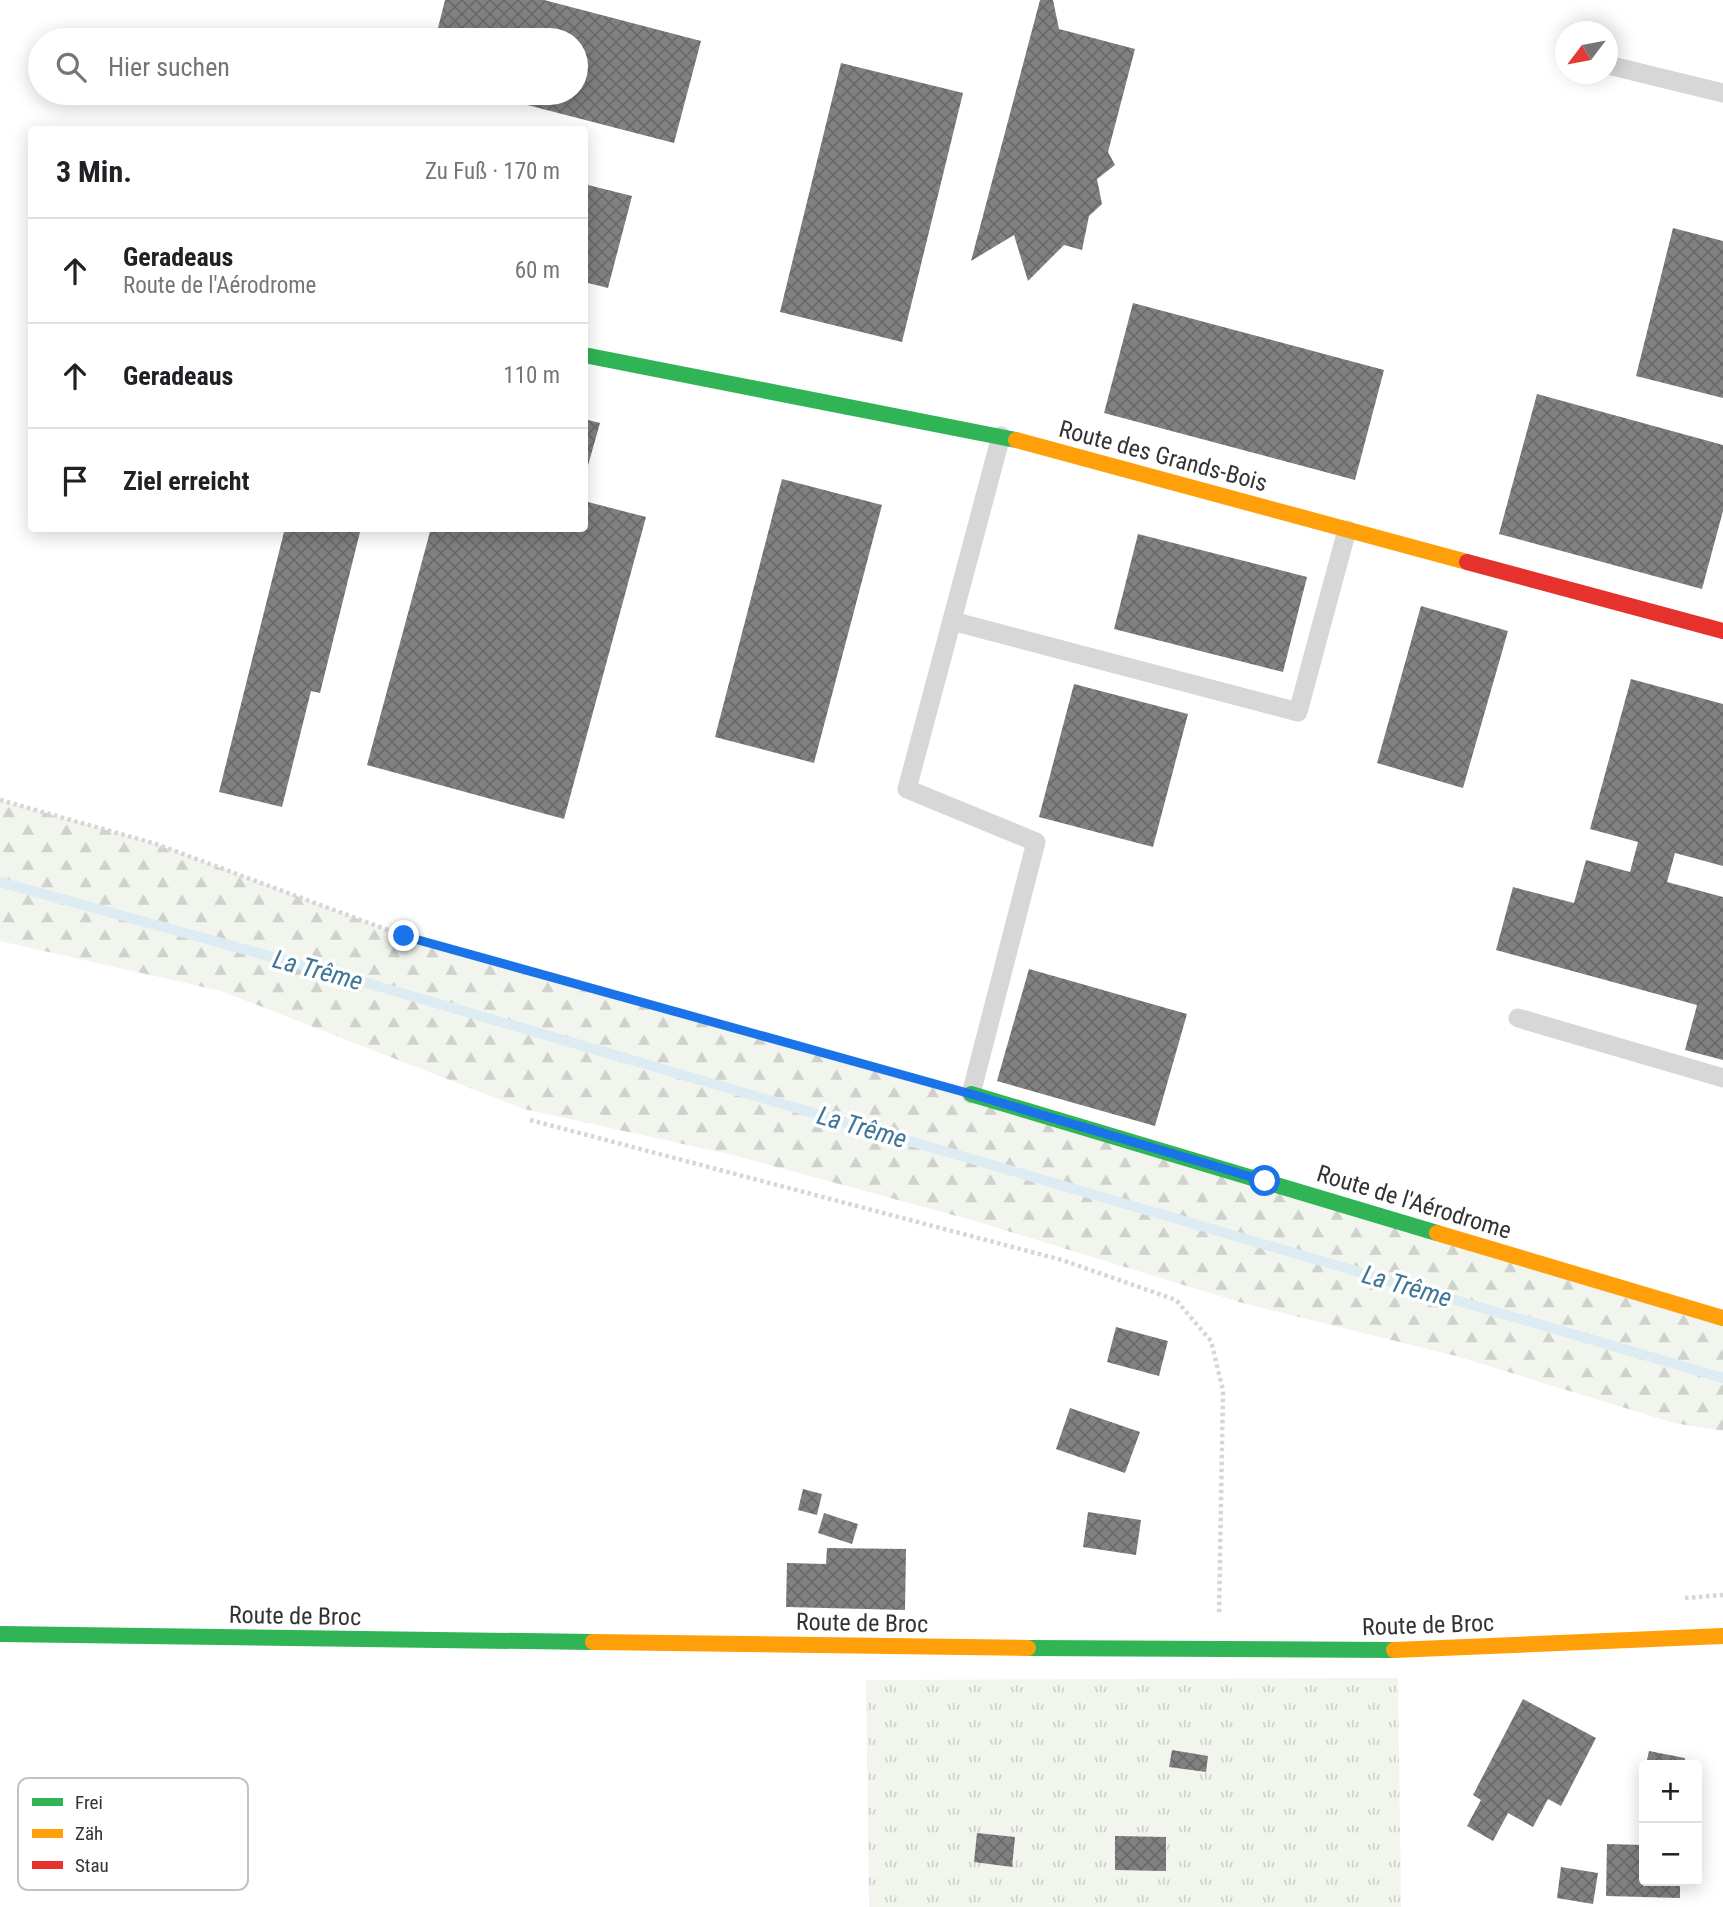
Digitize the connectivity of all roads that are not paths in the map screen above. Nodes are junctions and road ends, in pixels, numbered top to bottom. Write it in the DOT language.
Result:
graph roads {
  1 [pos="1618,67"];
  2 [pos="1723,93"];
  3 [pos="588,356"];
  4 [pos="1001,436"];
  5 [pos="1347,530"];
  6 [pos="952,621"];
  7 [pos="1723,631"];
  8 [pos="1518,1017"];
  9 [pos="1723,1078"];
  10 [pos="971,1094"];
  11 [pos="1723,1318"];
  12 [pos="0,1634"];
  13 [pos="1723,1636"];
  1 -- 2 [label="lane"];
  3 -- 4 [label="street, Route des Grands-Bois"];
  4 -- 5 [label="street, Route des Grands-Bois"];
  4 -- 6 [label="lane"];
  5 -- 6 [label="lane"];
  5 -- 7 [label="street, Route des Grands-Bois"];
  6 -- 10 [label="lane"];
  8 -- 9 [label="lane"];
  10 -- 11 [label="street, Route de l'Aérodrome"];
  12 -- 13 [label="street, Route de Broc"];
}
